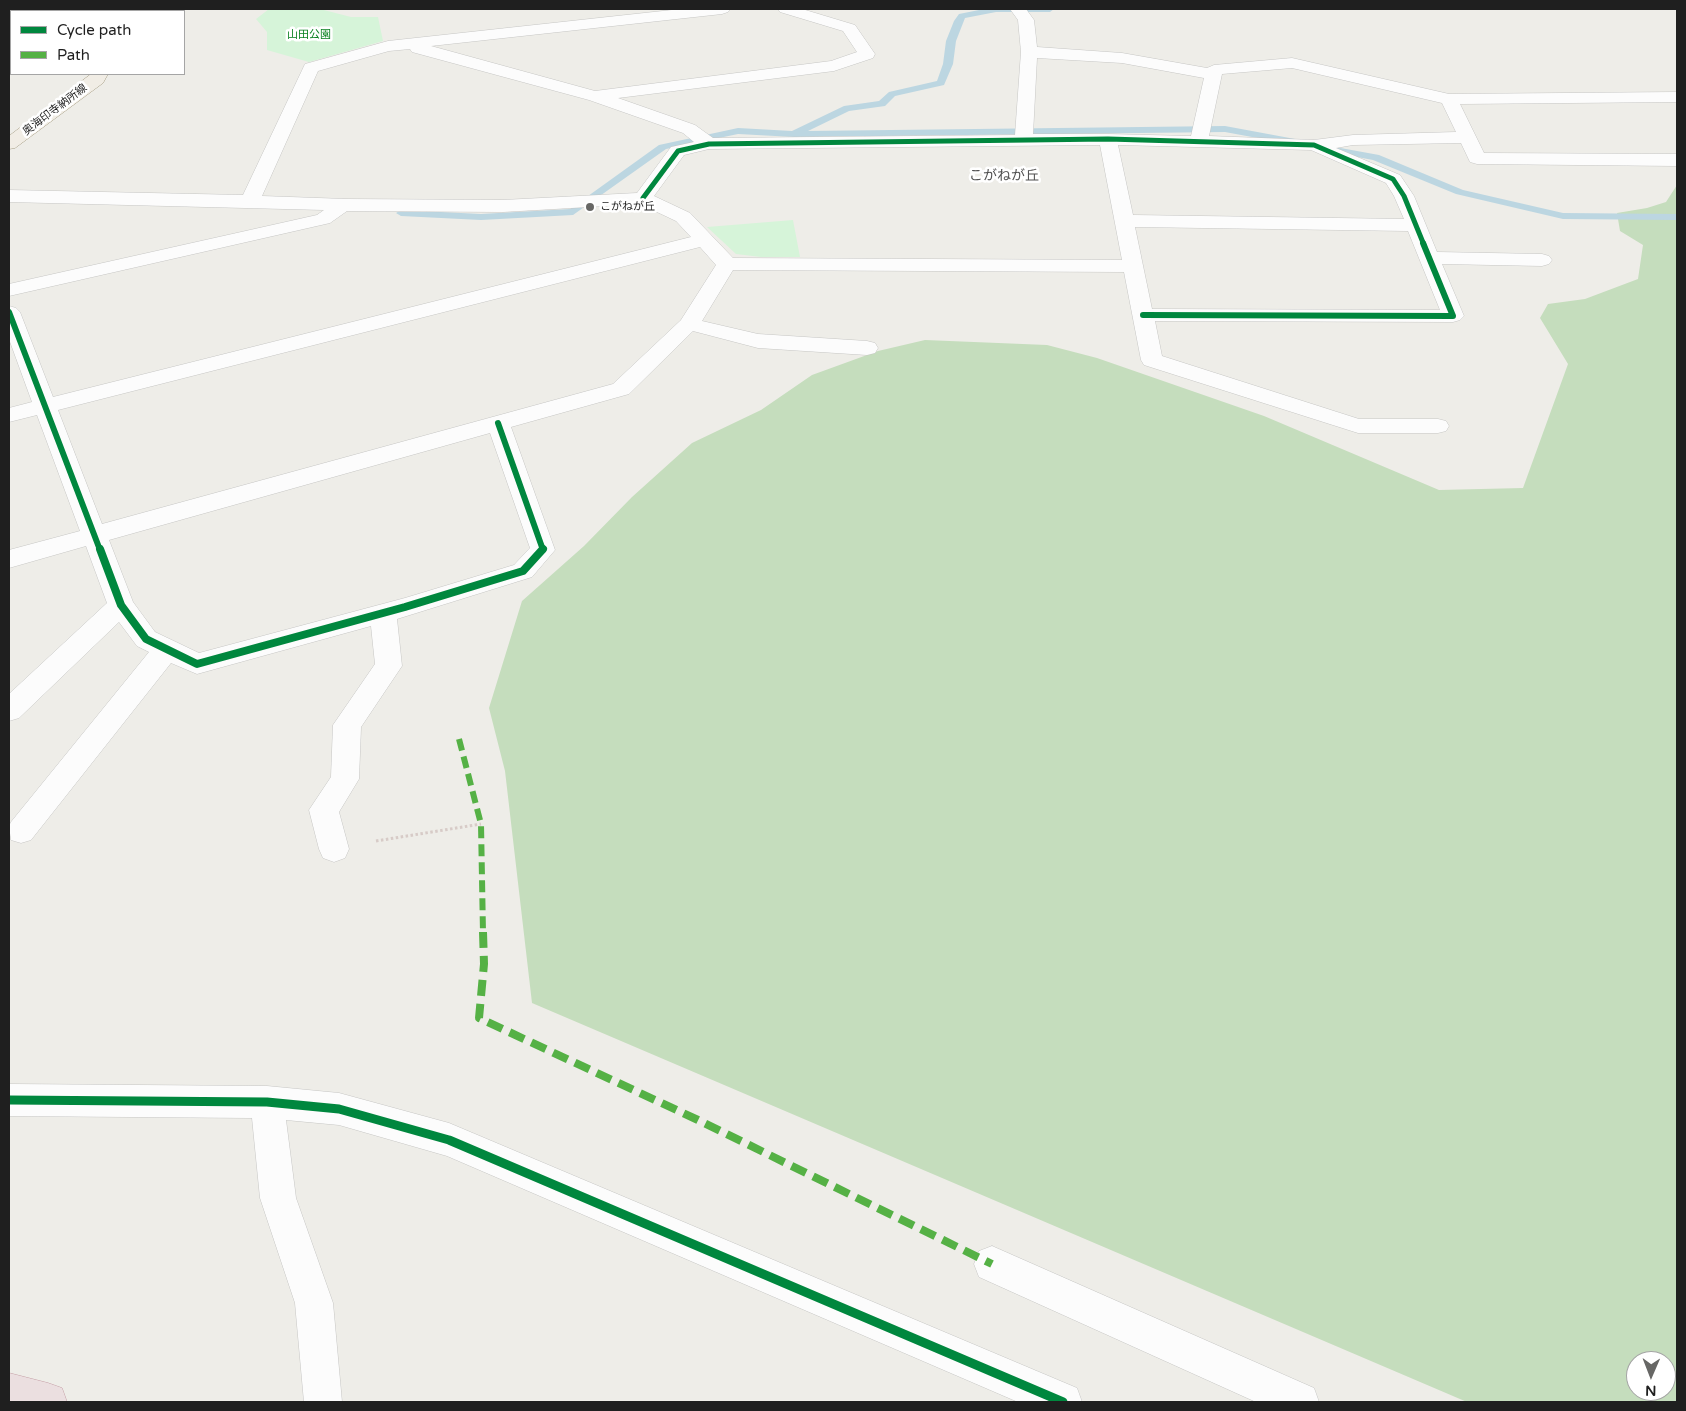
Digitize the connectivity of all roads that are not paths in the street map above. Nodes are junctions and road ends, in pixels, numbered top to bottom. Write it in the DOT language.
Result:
graph roads {
  1 [pos="722,9"];
  2 [pos="786,9"];
  3 [pos="1022,14"];
  4 [pos="405,44"];
  5 [pos="1029,52"];
  6 [pos="1213,74"];
  7 [pos="98,75"];
  8 [pos="595,96"];
  9 [pos="1677,97"];
  10 [pos="1449,99"];
  11 [pos="1024,135"];
  12 [pos="1200,135"];
  13 [pos="1467,137"];
  14 [pos="1108,139"];
  15 [pos="704,140"];
  16 [pos="9,144"];
  17 [pos="1314,145"];
  18 [pos="1677,160"];
  19 [pos="9,196"];
  20 [pos="643,198"];
  21 [pos="250,201"];
  22 [pos="346,205"];
  23 [pos="1125,221"];
  24 [pos="1414,225"];
  25 [pos="704,240"];
  26 [pos="1429,258"];
  27 [pos="1542,260"];
  28 [pos="726,264"];
  29 [pos="1134,266"];
  30 [pos="9,290"];
  31 [pos="9,312"];
  32 [pos="1143,315"];
  33 [pos="689,324"];
  34 [pos="867,348"];
  35 [pos="45,406"];
  36 [pos="9,415"];
  37 [pos="498,423"];
  38 [pos="1438,426"];
  39 [pos="94,536"];
  40 [pos="9,559"];
  41 [pos="121,605"];
  42 [pos="383,612"];
  43 [pos="167,649"];
  44 [pos="9,710"];
  45 [pos="21,831"];
  46 [pos="334,849"];
  47 [pos="9,1100"];
  48 [pos="266,1102"];
  49 [pos="992,1264"];
  50 [pos="9,1392"];
  51 [pos="48,1402"];
  52 [pos="323,1402"];
  53 [pos="1062,1402"];
  54 [pos="1300,1402"];
  1 -- 4 [label="street"];
  2 -- 8 [label="street"];
  3 -- 5 [label="street"];
  4 -- 8 [label="street"];
  4 -- 21 [label="street"];
  5 -- 6 [label="street"];
  5 -- 11 [label="street"];
  6 -- 10 [label="street"];
  6 -- 12 [label="street"];
  7 -- 16 [label="main road, 奥海印寺納所線"];
  8 -- 15 [label="street"];
  9 -- 10 [label="street"];
  10 -- 13 [label="street"];
  11 -- 14 [label="street"];
  11 -- 15 [label="street"];
  12 -- 14 [label="street"];
  12 -- 17 [label="street"];
  13 -- 17 [label="street"];
  13 -- 18 [label="street"];
  14 -- 23 [label="street"];
  15 -- 20 [label="street"];
  17 -- 24 [label="street"];
  19 -- 21 [label="street"];
  20 -- 22 [label="street"];
  20 -- 25 [label="street"];
  21 -- 22 [label="street"];
  22 -- 30 [label="street"];
  23 -- 24 [label="street"];
  23 -- 29 [label="street"];
  24 -- 26 [label="street"];
  25 -- 28 [label="street"];
  25 -- 35 [label="street"];
  26 -- 27 [label="street"];
  26 -- 32 [label="street"];
  28 -- 29 [label="street"];
  28 -- 33 [label="street"];
  29 -- 32 [label="street"];
  31 -- 35 [label="street"];
  32 -- 38 [label="street"];
  33 -- 34 [label="street"];
  33 -- 37 [label="street"];
  35 -- 36 [label="street"];
  35 -- 39 [label="street"];
  37 -- 39 [label="street"];
  37 -- 42 [label="street"];
  39 -- 40 [label="street"];
  39 -- 41 [label="street"];
  41 -- 43 [label="street"];
  41 -- 44 [label="street"];
  42 -- 43 [label="street"];
  42 -- 46 [label="street"];
  43 -- 45 [label="street"];
  47 -- 48 [label="street"];
  48 -- 52 [label="street"];
  48 -- 53 [label="street"];
  49 -- 54 [label="street"];
  50 -- 51 [label="highway"];
}
